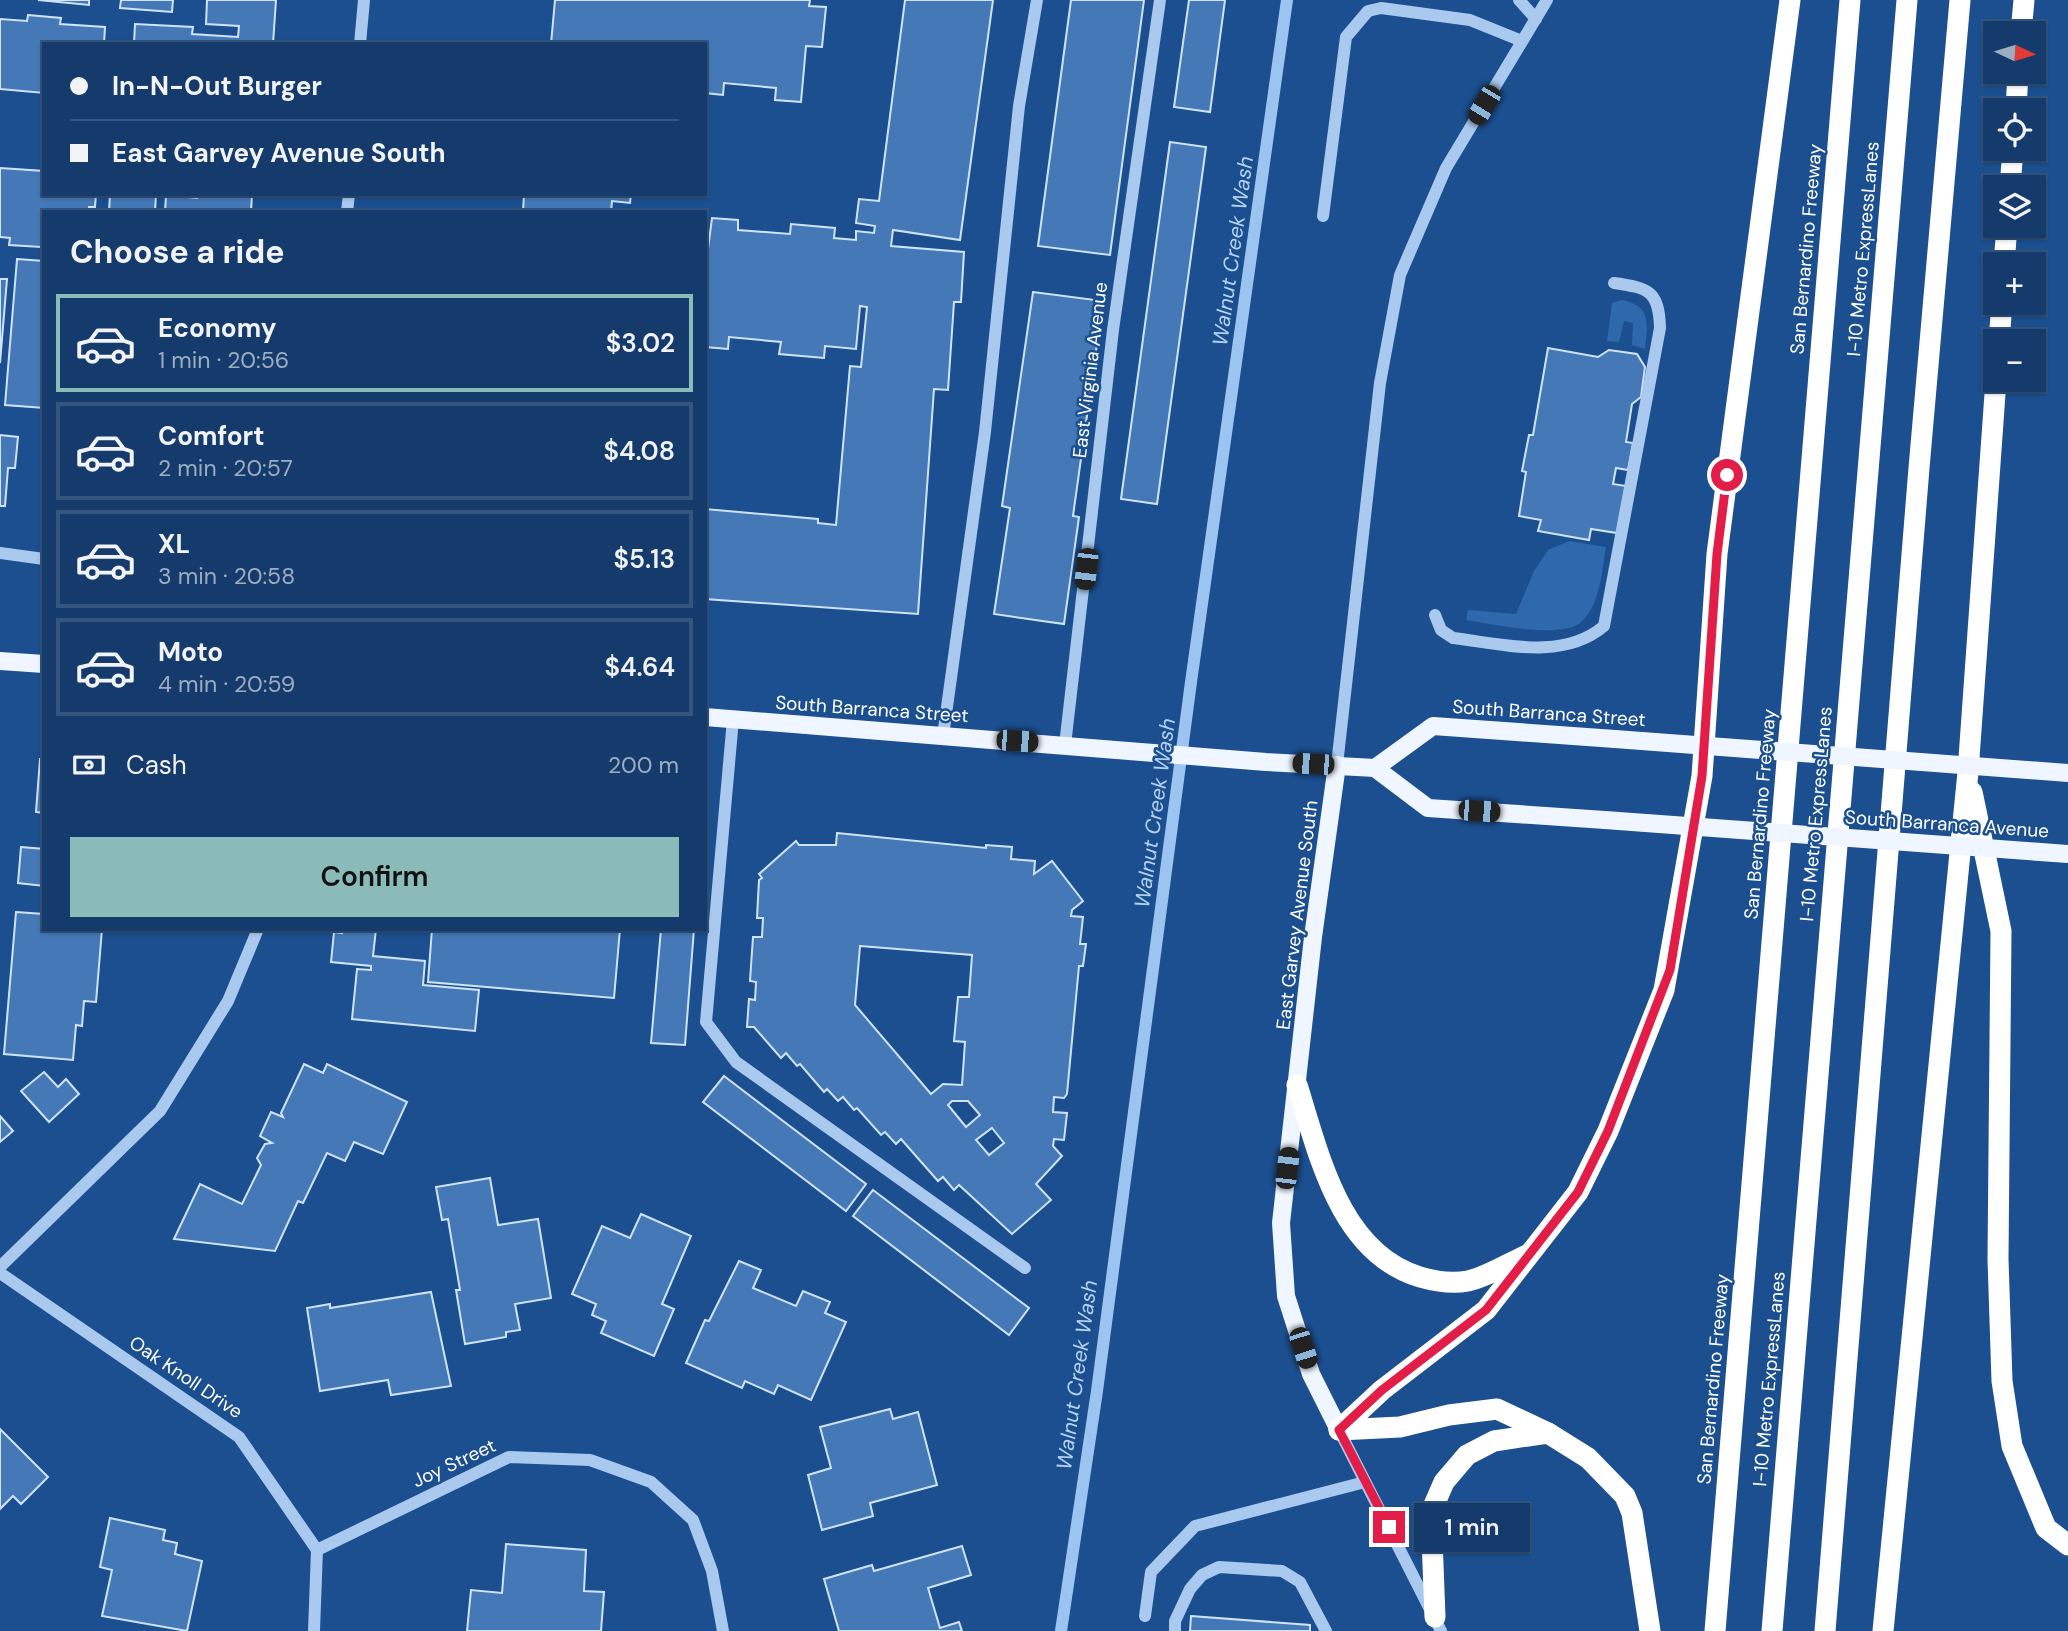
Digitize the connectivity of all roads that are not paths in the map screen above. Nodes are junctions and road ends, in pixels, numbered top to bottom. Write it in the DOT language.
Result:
graph roads {
  1 [pos="363,0"];
  2 [pos="1037,0"];
  3 [pos="1160,0"];
  4 [pos="1519,0"];
  5 [pos="1547,0"];
  6 [pos="1790,0"];
  7 [pos="1850,0"];
  8 [pos="1907,0"];
  9 [pos="1960,0"];
  10 [pos="2024,0"];
  11 [pos="1536,19"];
  12 [pos="2022,21"];
  13 [pos="1522,41"];
  14 [pos="360,42"];
  15 [pos="1323,216"];
  16 [pos="1614,283"];
  17 [pos="1995,392"];
  18 [pos="0,553"];
  19 [pos="42,559"];
  20 [pos="1435,615"];
  21 [pos="0,661"];
  22 [pos="42,664"];
  23 [pos="707,717"];
  24 [pos="733,719"];
  25 [pos="943,736"];
  26 [pos="1066,745"];
  27 [pos="1337,765"];
  28 [pos="1375,768"];
  29 [pos="1968,772"];
  30 [pos="2068,773"];
  31 [pos="2068,854"];
  32 [pos="257,931"];
  33 [pos="1297,1086"];
  34 [pos="1529,1254"];
  35 [pos="0,1267"];
  36 [pos="1025,1268"];
  37 [pos="0,1273"];
  38 [pos="1339,1430"];
  39 [pos="1548,1433"];
  40 [pos="1366,1482"];
  41 [pos="2068,1545"];
  42 [pos="317,1550"];
  43 [pos="1145,1616"];
  44 [pos="1438,1624"];
  45 [pos="314,1631"];
  46 [pos="723,1631"];
  47 [pos="1175,1631"];
  48 [pos="1326,1631"];
  49 [pos="1650,1631"];
  50 [pos="1715,1631"];
  51 [pos="1772,1631"];
  52 [pos="1825,1631"];
  53 [pos="1883,1631"];
  1 -- 14 [label="street"];
  2 -- 25 [label="street"];
  3 -- 26 [label="street, East Virginia Avenue"];
  4 -- 11 [label="street"];
  5 -- 11 [label="street, East Garvey Avenue South"];
  6 -- 34 [label="highway"];
  7 -- 50 [label="highway, San Bernardino Freeway"];
  8 -- 51 [label="highway, I-10 Metro ExpressLanes"];
  9 -- 52 [label="highway"];
  10 -- 12 [label="highway"];
  11 -- 13 [label="street, East Garvey Avenue South"];
  13 -- 15 [label="street"];
  13 -- 27 [label="street, East Garvey Avenue South"];
  16 -- 20 [label="street"];
  17 -- 29 [label="highway"];
  18 -- 19 [label="street"];
  21 -- 22 [label="main road"];
  23 -- 24 [label="main road, South Barranca Street"];
  24 -- 25 [label="main road, South Barranca Street"];
  24 -- 36 [label="street"];
  25 -- 26 [label="main road, South Barranca Street"];
  26 -- 27 [label="main road, South Barranca Street"];
  27 -- 28 [label="main road, South Barranca Street"];
  27 -- 33 [label="main road, East Garvey Avenue South"];
  28 -- 30 [label="main road, South Barranca Street, bridge"];
  28 -- 31 [label="main road, South Barranca Avenue, bridge"];
  29 -- 41 [label="highway"];
  29 -- 53 [label="highway"];
  32 -- 35 [label="street"];
  33 -- 34 [label="highway"];
  33 -- 38 [label="main road, East Garvey Avenue South"];
  34 -- 38 [label="highway"];
  37 -- 42 [label="street, Oak Knoll Drive"];
  38 -- 39 [label="highway"];
  38 -- 40 [label="street, East Garvey Avenue South"];
  39 -- 44 [label="highway"];
  39 -- 49 [label="highway"];
  40 -- 43 [label="street"];
  40 -- 44 [label="street, East Garvey Avenue South"];
  42 -- 45 [label="street"];
  42 -- 46 [label="street, Joy Street"];
  47 -- 48 [label="street"];
}
